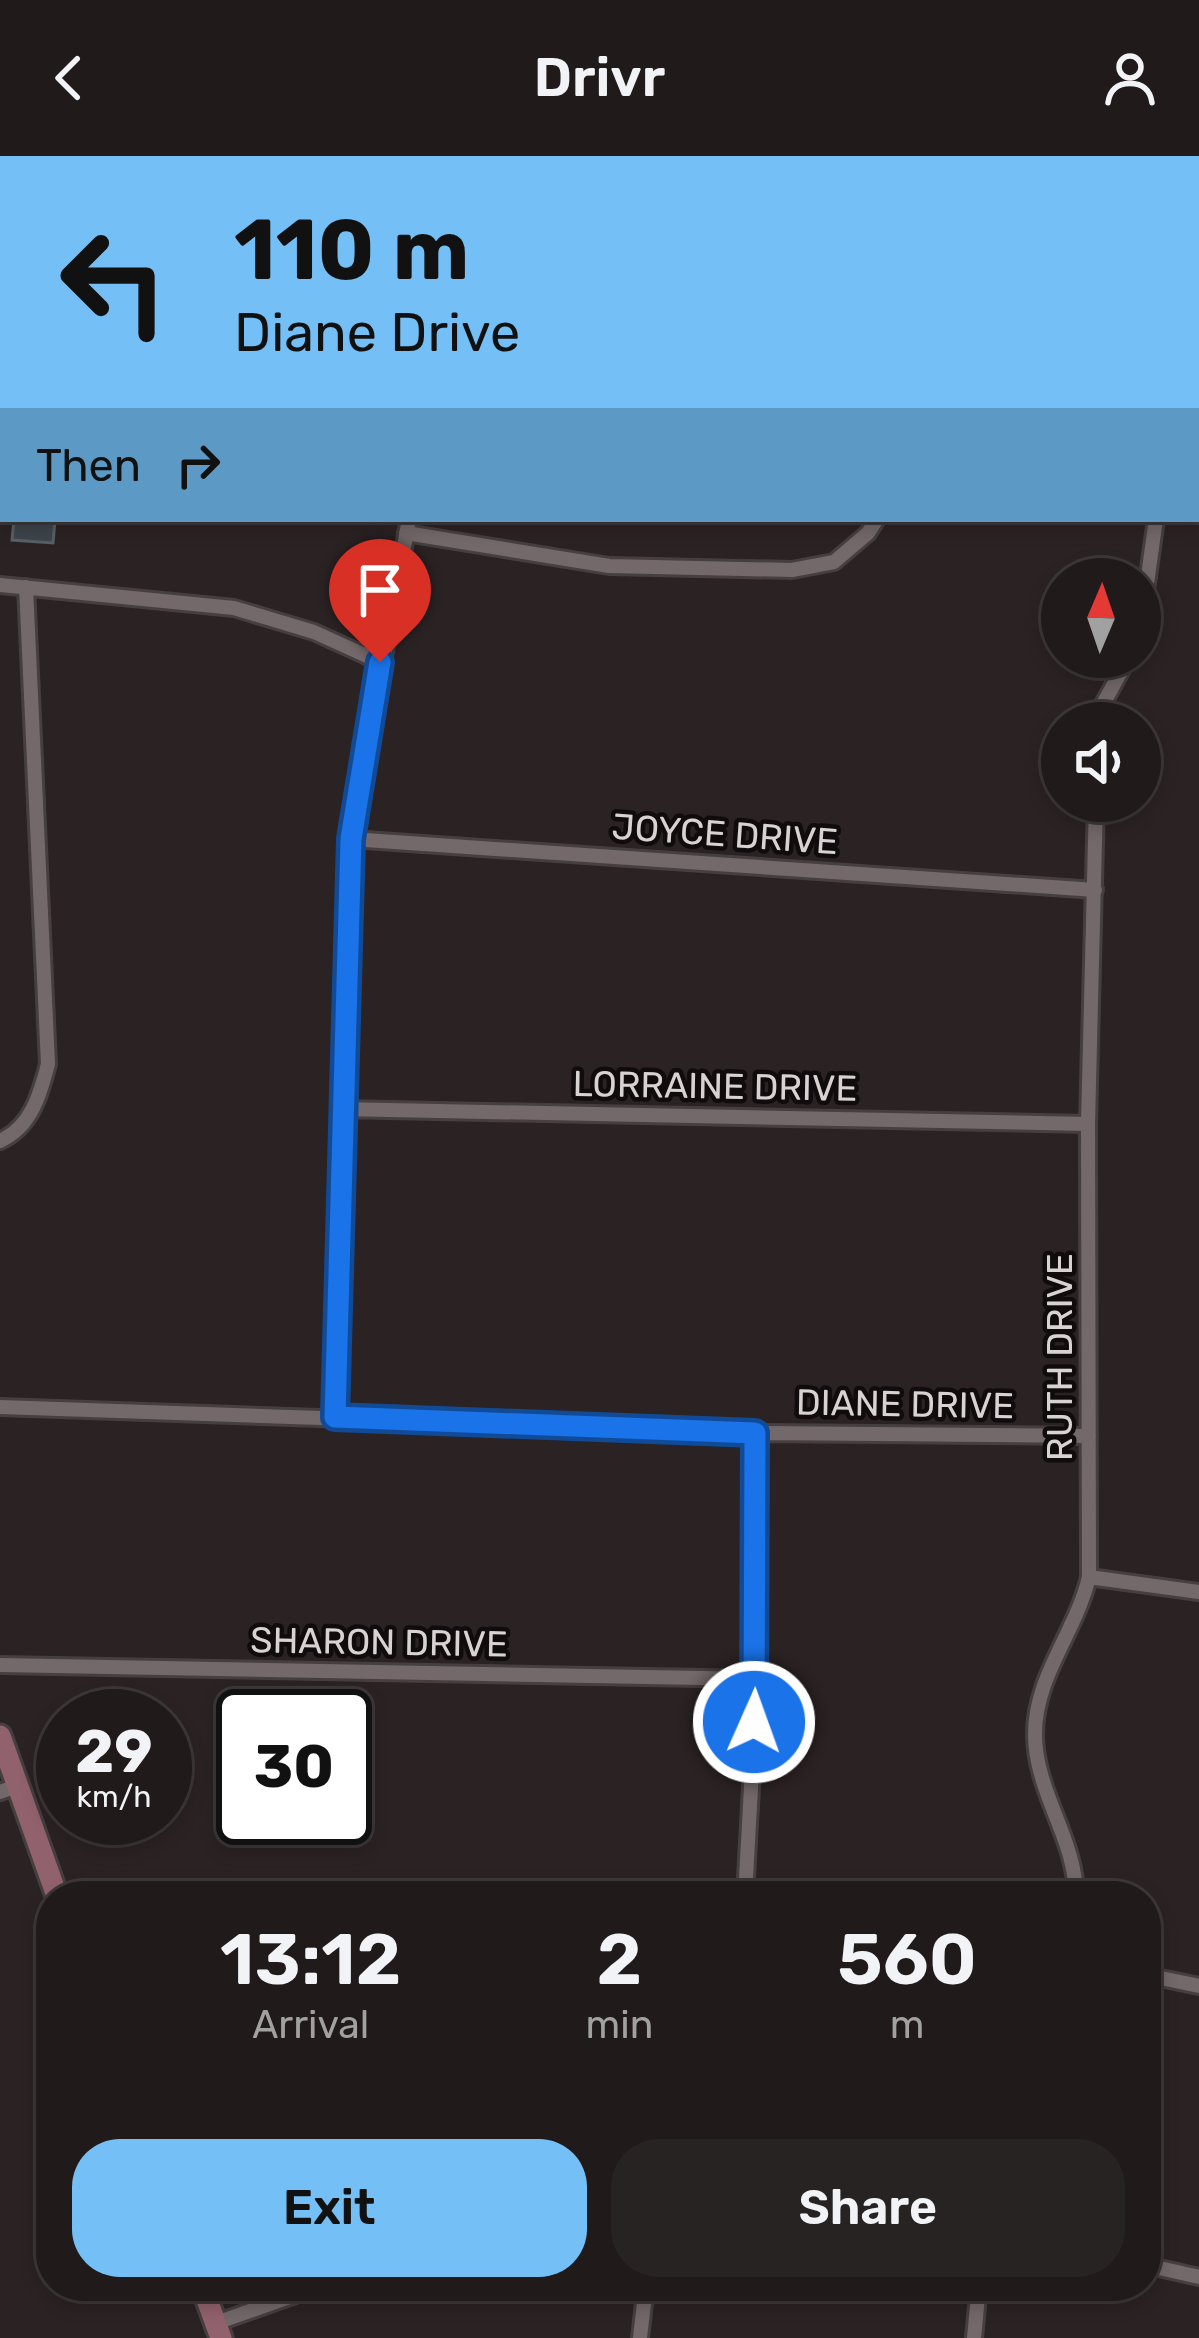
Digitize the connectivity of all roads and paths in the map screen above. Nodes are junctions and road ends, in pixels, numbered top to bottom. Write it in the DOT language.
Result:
graph roads {
  1 [pos="875,522"];
  2 [pos="1156,522"];
  3 [pos="407,526"];
  4 [pos="1151,558"];
  5 [pos="0,585"];
  6 [pos="26,587"];
  7 [pos="380,662"];
  8 [pos="1096,822"];
  9 [pos="351,839"];
  10 [pos="1095,890"];
  11 [pos="341,1109"];
  12 [pos="1088,1124"];
  13 [pos="0,1141"];
  14 [pos="0,1407"];
  15 [pos="335,1417"];
  16 [pos="755,1433"];
  17 [pos="1089,1436"];
  18 [pos="1089,1577"];
  19 [pos="1199,1592"];
  20 [pos="0,1665"];
  21 [pos="757,1679"];
  22 [pos="0,1736"];
  23 [pos="9,1789"];
  24 [pos="50,1881"];
  25 [pos="746,1881"];
  26 [pos="1074,1881"];
  27 [pos="1161,1978"];
  28 [pos="1199,1986"];
  29 [pos="1161,2268"];
  30 [pos="1199,2277"];
  31 [pos="207,2301"];
  32 [pos="286,2301"];
  33 [pos="644,2301"];
  34 [pos="978,2301"];
  35 [pos="218,2330"];
  36 [pos="640,2338"];
  37 [pos="974,2338"];
  1 -- 3 [label="street"];
  2 -- 4 [label="street"];
  3 -- 7 [label="street"];
  5 -- 6 [label="street"];
  6 -- 7 [label="street"];
  6 -- 13 [label="street"];
  7 -- 9 [label="street"];
  8 -- 10 [label="street, RUTH DRIVE"];
  9 -- 10 [label="street, JOYCE DRIVE"];
  9 -- 11 [label="street"];
  10 -- 12 [label="street, RUTH DRIVE"];
  11 -- 12 [label="street, LORRAINE DRIVE"];
  11 -- 15 [label="street"];
  12 -- 17 [label="street, RUTH DRIVE"];
  14 -- 15 [label="street, DIANE DRIVE"];
  15 -- 16 [label="street, DIANE DRIVE"];
  16 -- 17 [label="street, DIANE DRIVE"];
  16 -- 21 [label="street"];
  17 -- 18 [label="street, RUTH DRIVE"];
  18 -- 19 [label="street"];
  18 -- 26 [label="street, RUTH DRIVE"];
  20 -- 21 [label="street, SHARON DRIVE"];
  21 -- 25 [label="street"];
  22 -- 23 [label="street"];
  23 -- 24 [label="street"];
  27 -- 28 [label="street"];
  29 -- 30 [label="street"];
  31 -- 35 [label="street"];
  32 -- 35 [label="street"];
  33 -- 36 [label="street"];
  34 -- 37 [label="street"];
}
